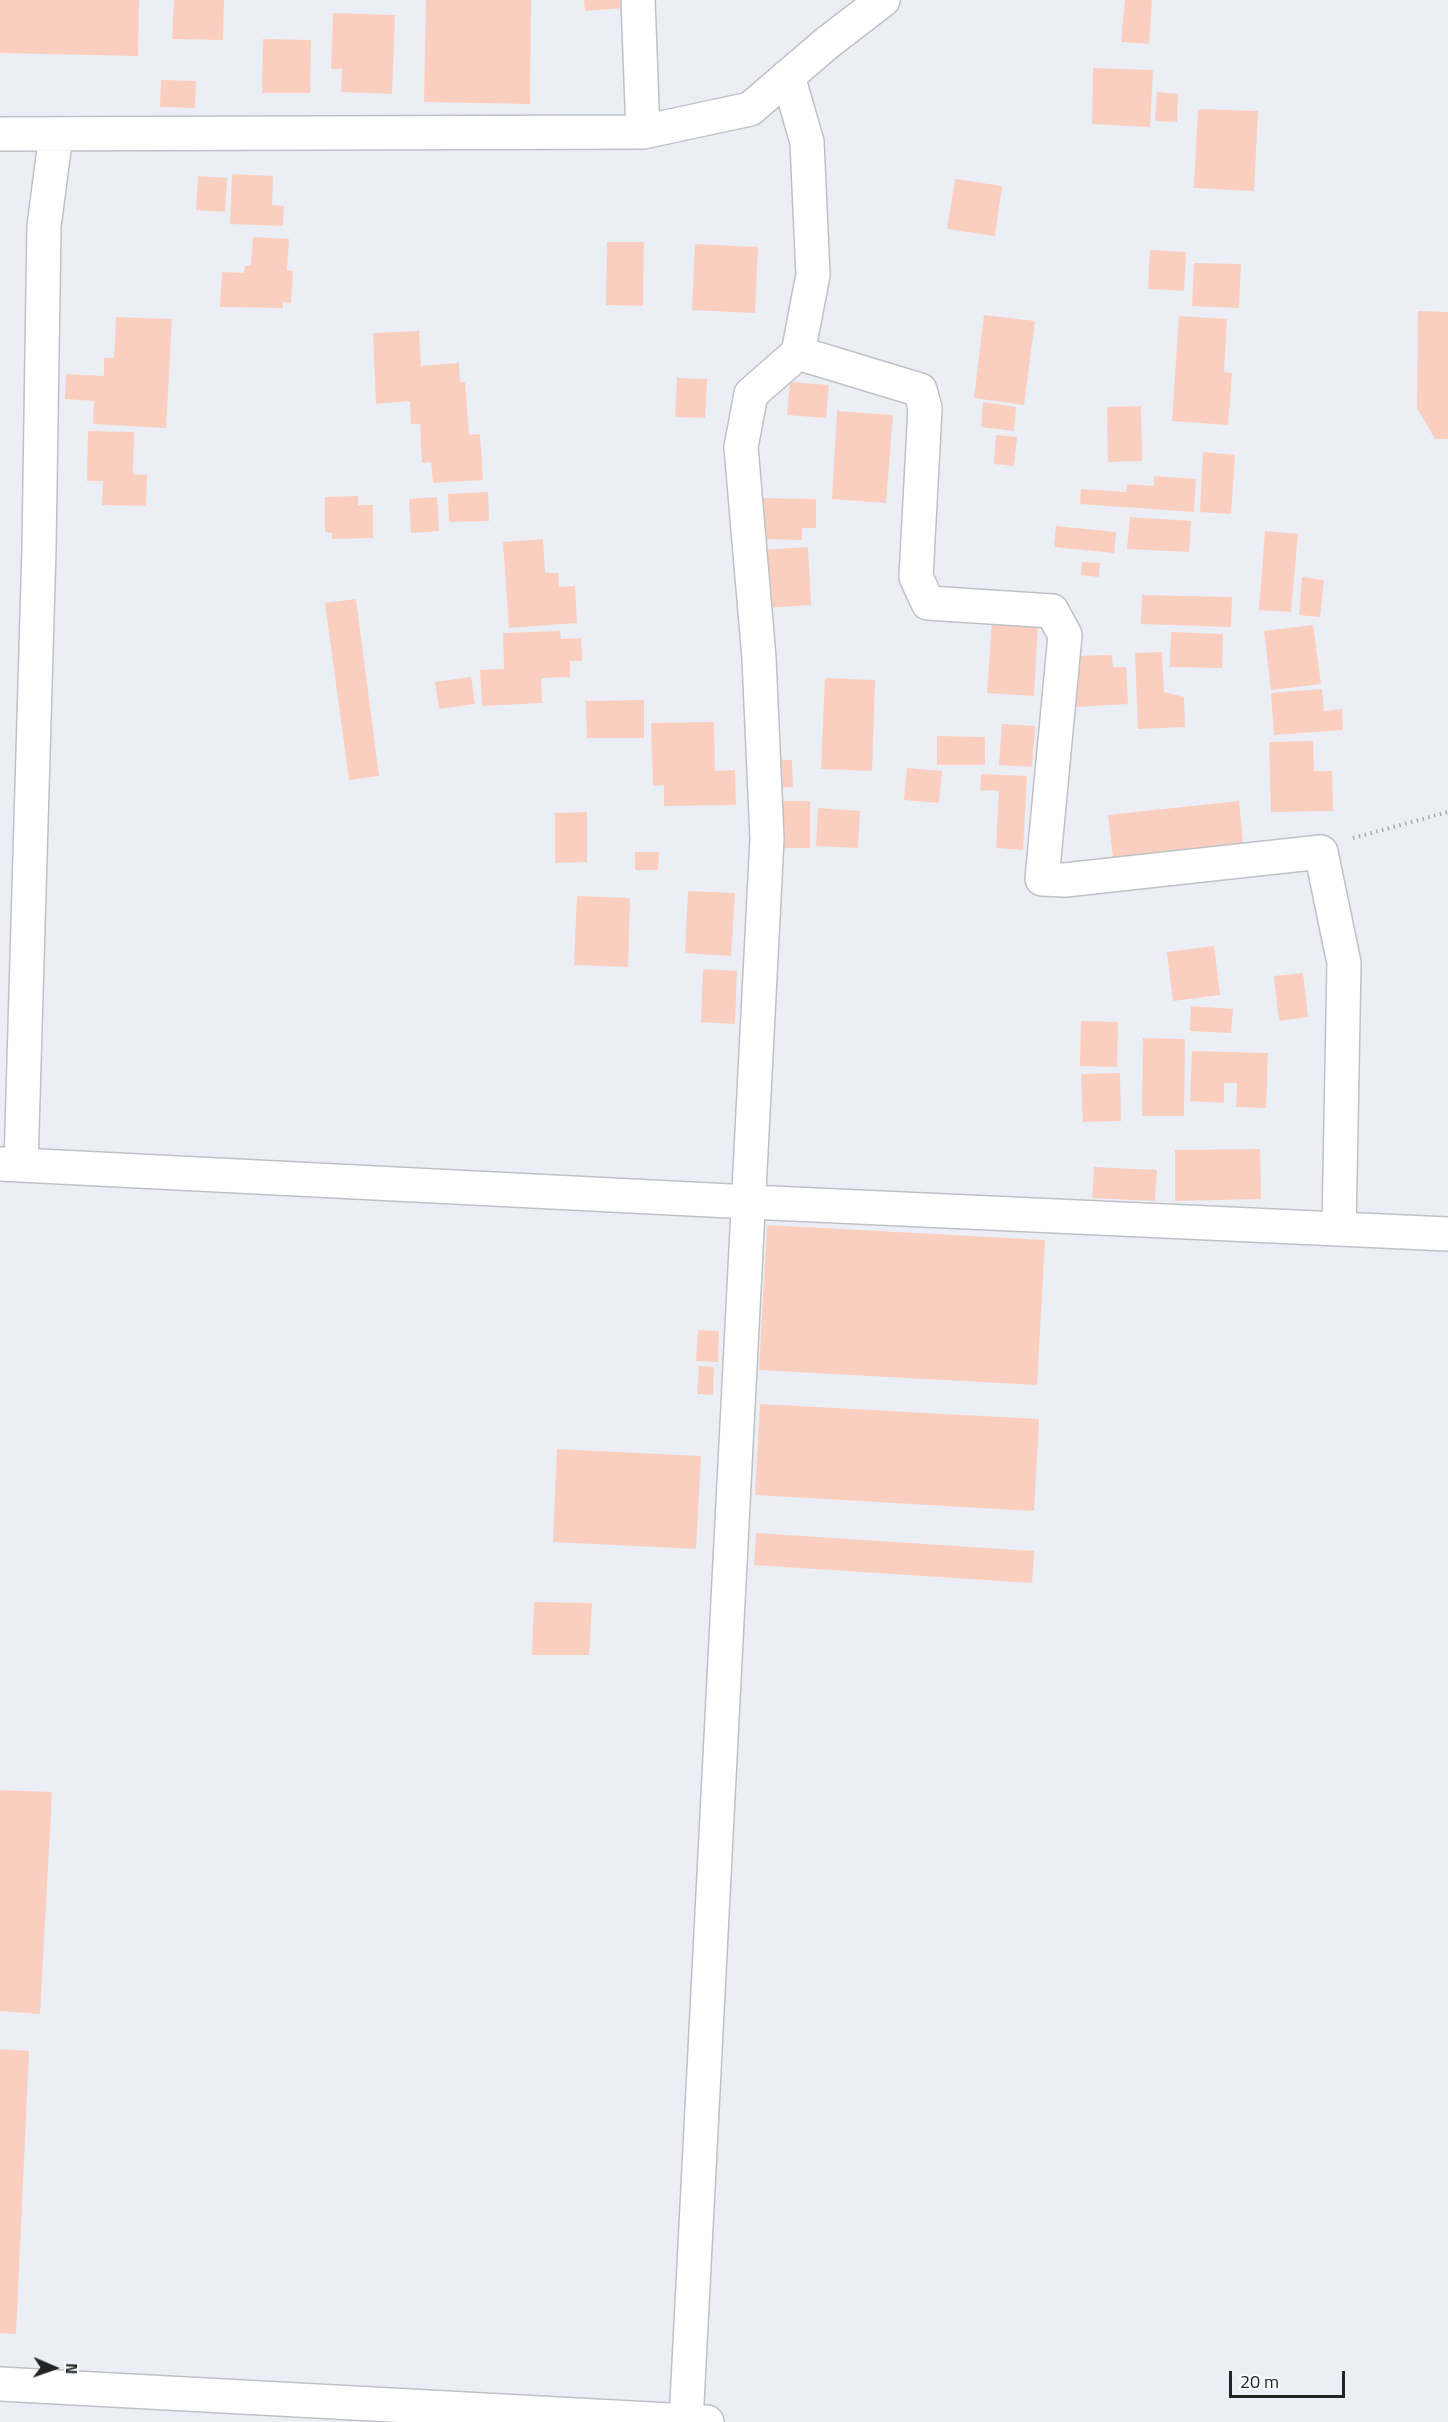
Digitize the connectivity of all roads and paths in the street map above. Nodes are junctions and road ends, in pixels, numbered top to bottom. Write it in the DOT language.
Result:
graph roads {
  1 [pos="638,0"];
  2 [pos="883,0"];
  3 [pos="788,76"];
  4 [pos="643,132"];
  5 [pos="0,134"];
  6 [pos="56,134"];
  7 [pos="798,353"];
  8 [pos="1448,812"];
  9 [pos="1321,852"];
  10 [pos="11,1165"];
  11 [pos="750,1202"];
  12 [pos="1339,1229"];
  13 [pos="1448,1234"];
  14 [pos="0,2384"];
  15 [pos="693,2422"];
  1 -- 4 [label="street"];
  2 -- 3 [label="street"];
  3 -- 4 [label="street"];
  3 -- 7 [label="street"];
  4 -- 6 [label="street"];
  5 -- 6 [label="street"];
  6 -- 10 [label="street"];
  7 -- 9 [label="street"];
  7 -- 11 [label="street"];
  8 -- 9 [label="path"];
  9 -- 12 [label="street"];
  10 -- 11 [label="street"];
  11 -- 12 [label="street"];
  11 -- 15 [label="street"];
  12 -- 13 [label="street"];
  14 -- 15 [label="street"];
}
